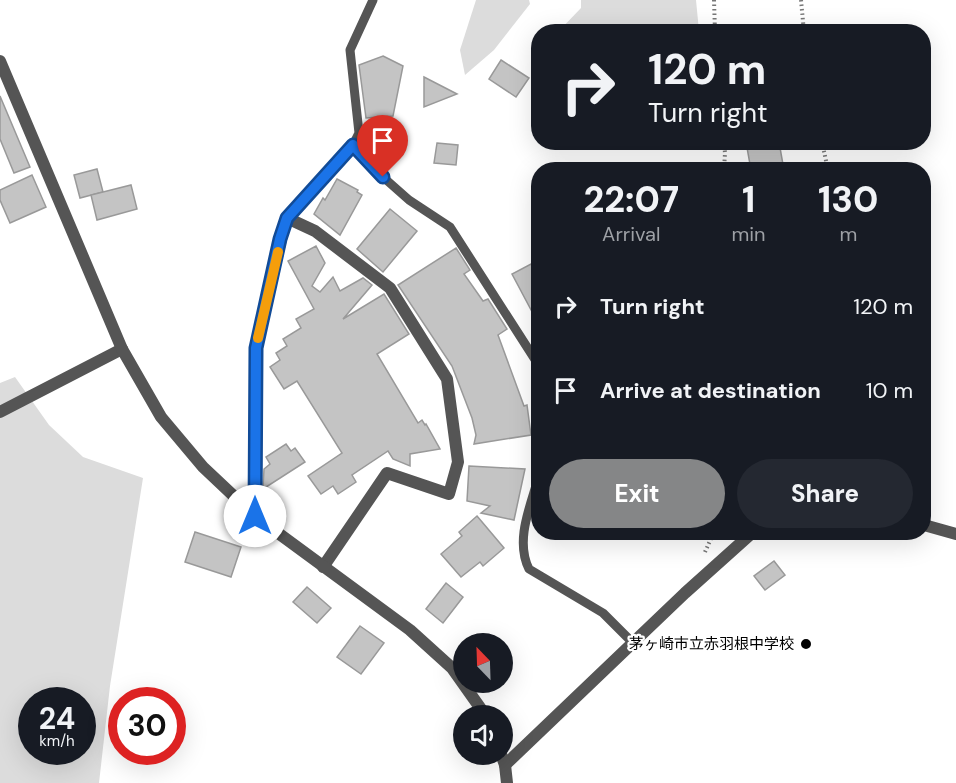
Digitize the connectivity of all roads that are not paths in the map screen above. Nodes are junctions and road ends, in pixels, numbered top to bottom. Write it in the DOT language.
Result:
graph roads {
  1 [pos="373,0"];
  2 [pos="0,61"];
  3 [pos="353,145"];
  4 [pos="287,218"];
  5 [pos="122,349"];
  6 [pos="531,353"];
  7 [pos="0,412"];
  8 [pos="531,503"];
  9 [pos="255,516"];
  10 [pos="931,527"];
  11 [pos="956,534"];
  12 [pos="744,540"];
  13 [pos="323,567"];
  14 [pos="633,643"];
  15 [pos="478,705"];
  16 [pos="513,751"];
  17 [pos="504,765"];
  18 [pos="507,783"];
  1 -- 3 [label="lane"];
  2 -- 5 [label="street"];
  3 -- 4 [label="lane"];
  3 -- 6 [label="lane"];
  4 -- 9 [label="street"];
  4 -- 13 [label="street"];
  5 -- 7 [label="street"];
  5 -- 9 [label="street"];
  8 -- 14 [label="lane"];
  9 -- 13 [label="street"];
  10 -- 11 [label="street"];
  12 -- 14 [label="street"];
  13 -- 15 [label="street"];
  14 -- 16 [label="street"];
  17 -- 18 [label="street"];
}
